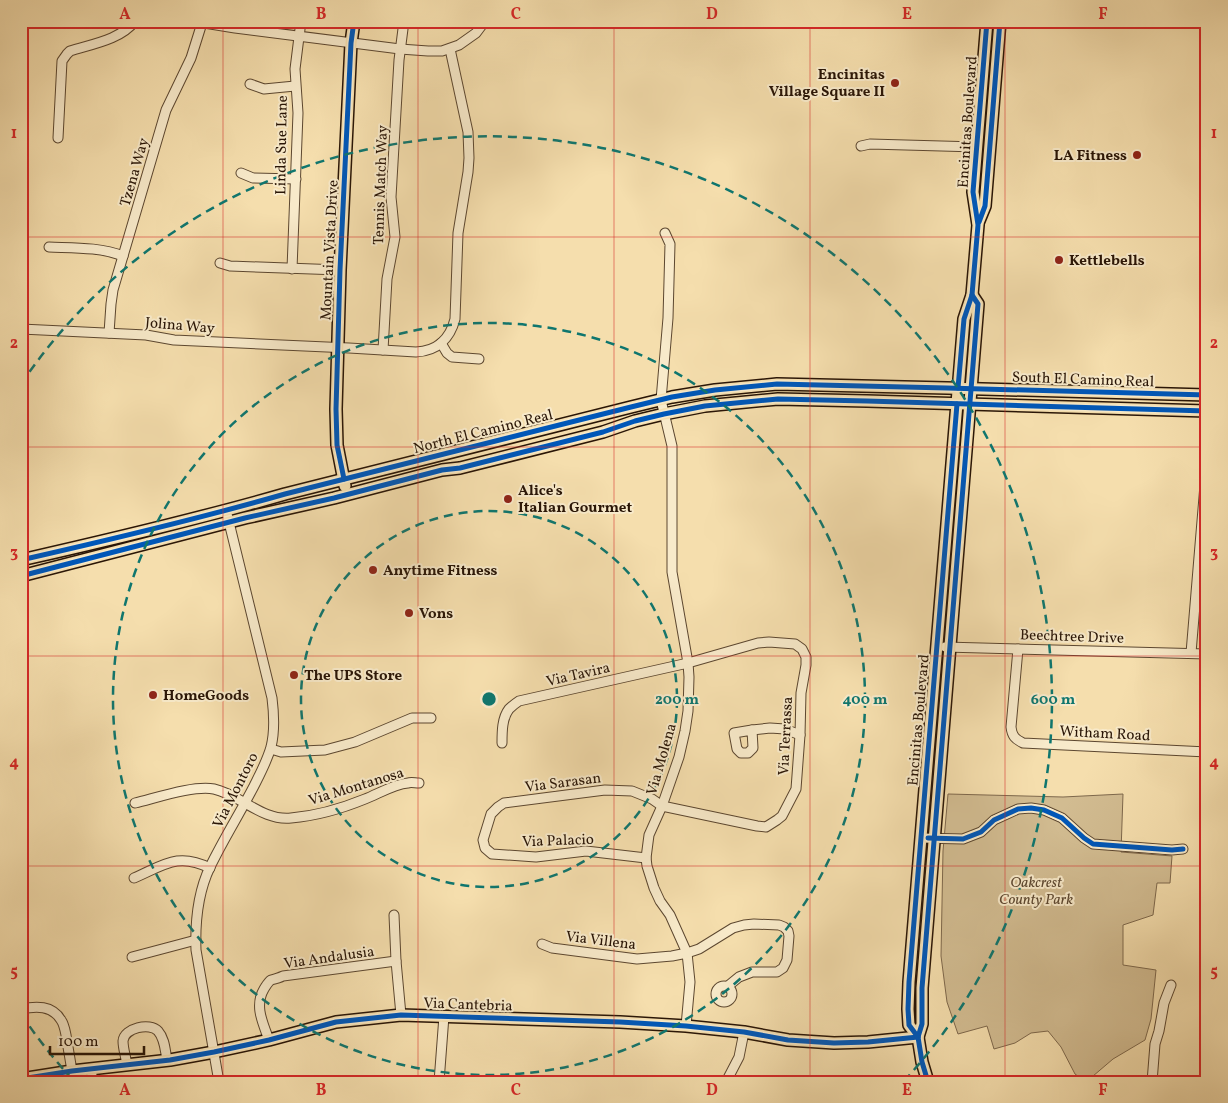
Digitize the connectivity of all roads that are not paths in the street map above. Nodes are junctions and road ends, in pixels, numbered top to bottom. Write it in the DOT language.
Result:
graph roads {
  1 [pos="135,21"];
  2 [pos="301,21"];
  3 [pos="354,21"];
  4 [pos="404,21"];
  5 [pos="485,21"];
  6 [pos="987,21"];
  7 [pos="1000,21"];
  8 [pos="199,22"];
  9 [pos="299,36"];
  10 [pos="351,43"];
  11 [pos="400,49"];
  12 [pos="450,49"];
  13 [pos="250,84"];
  14 [pos="295,86"];
  15 [pos="58,138"];
  16 [pos="861,146"];
  17 [pos="977,147"];
  18 [pos="241,172"];
  19 [pos="296,180"];
  20 [pos="978,225"];
  21 [pos="666,233"];
  22 [pos="49,247"];
  23 [pos="123,256"];
  24 [pos="220,263"];
  25 [pos="292,269"];
  26 [pos="340,270"];
  27 [pos="972,296"];
  28 [pos="21,329"];
  29 [pos="109,333"];
  30 [pos="441,343"];
  31 [pos="337,347"];
  32 [pos="383,350"];
  33 [pos="479,359"];
  34 [pos="818,385"];
  35 [pos="758,386"];
  36 [pos="958,388"];
  37 [pos="971,388"];
  38 [pos="1121,393"];
  39 [pos="1207,395"];
  40 [pos="778,399"];
  41 [pos="660,400"];
  42 [pos="957,404"];
  43 [pos="970,404"];
  44 [pos="1071,406"];
  45 [pos="695,408"];
  46 [pos="1207,411"];
  47 [pos="664,414"];
  48 [pos="572,422"];
  49 [pos="516,453"];
  50 [pos="344,479"];
  51 [pos="1207,481"];
  52 [pos="347,494"];
  53 [pos="226,510"];
  54 [pos="230,522"];
  55 [pos="945,534"];
  56 [pos="129,535"];
  57 [pos="21,560"];
  58 [pos="83,561"];
  59 [pos="21,576"];
  60 [pos="955,586"];
  61 [pos="937,647"];
  62 [pos="951,647"];
  63 [pos="1018,648"];
  64 [pos="1191,653"];
  65 [pos="1207,654"];
  66 [pos="688,663"];
  67 [pos="431,718"];
  68 [pos="752,730"];
  69 [pos="800,735"];
  70 [pos="502,742"];
  71 [pos="271,749"];
  72 [pos="1207,752"];
  73 [pos="419,783"];
  74 [pos="136,803"];
  75 [pos="245,803"];
  76 [pos="662,806"];
  77 [pos="484,836"];
  78 [pos="921,838"];
  79 [pos="934,838"];
  80 [pos="1183,849"];
  81 [pos="646,858"];
  82 [pos="210,868"];
  83 [pos="134,878"];
  84 [pos="394,915"];
  85 [pos="196,940"];
  86 [pos="542,944"];
  87 [pos="687,954"];
  88 [pos="132,957"];
  89 [pos="396,962"];
  90 [pos="728,986"];
  91 [pos="1171,986"];
  92 [pos="21,1009"];
  93 [pos="401,1015"];
  94 [pos="444,1016"];
  95 [pos="686,1026"];
  96 [pos="744,1032"];
  97 [pos="918,1037"];
  98 [pos="268,1040"];
  99 [pos="214,1052"];
  100 [pos="167,1060"];
  101 [pos="127,1065"];
  102 [pos="91,1069"];
  103 [pos="72,1071"];
  104 [pos="21,1080"];
  105 [pos="93,1082"];
  106 [pos="219,1082"];
  107 [pos="439,1082"];
  108 [pos="726,1082"];
  109 [pos="928,1082"];
  110 [pos="1152,1082"];
  1 -- 15 [label="street"];
  2 -- 9 [label="street, Linda Sue Lane"];
  3 -- 10 [label="main road, Mountain Vista Drive"];
  4 -- 11 [label="street, Tennis Match Way"];
  5 -- 12 [label="street"];
  6 -- 17 [label="main road, Encinitas Boulevard"];
  7 -- 20 [label="main road, Encinitas Boulevard"];
  8 -- 9 [label="street"];
  8 -- 23 [label="street, Tzena Way"];
  9 -- 10 [label="street"];
  9 -- 14 [label="street, Linda Sue Lane"];
  10 -- 11 [label="street"];
  10 -- 26 [label="main road, Mountain Vista Drive"];
  11 -- 12 [label="street"];
  11 -- 32 [label="street, Tennis Match Way"];
  12 -- 30 [label="street"];
  13 -- 14 [label="street"];
  14 -- 19 [label="street, Linda Sue Lane"];
  16 -- 17 [label="street"];
  17 -- 20 [label="main road, Encinitas Boulevard"];
  18 -- 19 [label="street"];
  19 -- 25 [label="street, Linda Sue Lane"];
  20 -- 27 [label="main road, Encinitas Boulevard"];
  21 -- 41 [label="street"];
  22 -- 23 [label="street"];
  23 -- 29 [label="street, Tzena Way"];
  24 -- 25 [label="street"];
  25 -- 26 [label="street"];
  26 -- 31 [label="main road, Mountain Vista Drive"];
  27 -- 36 [label="main road, Encinitas Boulevard"];
  27 -- 37 [label="main road, Encinitas Boulevard"];
  28 -- 29 [label="street, Jolina Way"];
  29 -- 31 [label="street, Jolina Way"];
  30 -- 32 [label="street, Jolina Way"];
  30 -- 33 [label="street"];
  31 -- 32 [label="street, Jolina Way"];
  31 -- 50 [label="main road, Mountain Vista Drive"];
  34 -- 35 [label="main road, North El Camino Real"];
  34 -- 36 [label="main road, North El Camino Real"];
  34 -- 40 [label="main road"];
  35 -- 41 [label="main road, North El Camino Real"];
  35 -- 45 [label="main road"];
  36 -- 37 [label="main road, South El Camino Real"];
  36 -- 42 [label="main road, Encinitas Boulevard"];
  37 -- 38 [label="main road, South El Camino Real"];
  37 -- 43 [label="main road, Encinitas Boulevard"];
  38 -- 39 [label="main road, South El Camino Real"];
  38 -- 44 [label="main road"];
  40 -- 42 [label="main road, North El Camino Real"];
  40 -- 45 [label="main road, North El Camino Real"];
  41 -- 47 [label="street, Via Molena"];
  41 -- 48 [label="main road, North El Camino Real"];
  42 -- 43 [label="main road, South El Camino Real"];
  42 -- 55 [label="main road, Encinitas Boulevard"];
  43 -- 44 [label="main road, South El Camino Real"];
  43 -- 60 [label="main road, Encinitas Boulevard"];
  44 -- 46 [label="main road, South El Camino Real"];
  45 -- 47 [label="main road, North El Camino Real"];
  47 -- 49 [label="main road, North El Camino Real"];
  47 -- 66 [label="street, Via Molena"];
  48 -- 49 [label="main road"];
  48 -- 50 [label="main road, North El Camino Real"];
  49 -- 52 [label="main road, North El Camino Real"];
  50 -- 52 [label="main road, Mountain Vista Drive"];
  50 -- 53 [label="main road, North El Camino Real"];
  51 -- 64 [label="street"];
  52 -- 54 [label="main road, North El Camino Real"];
  53 -- 54 [label="street, Via Montoro"];
  53 -- 56 [label="main road, North El Camino Real"];
  54 -- 58 [label="main road, North El Camino Real"];
  54 -- 71 [label="street, Via Montoro"];
  55 -- 60 [label="main road"];
  55 -- 61 [label="main road, Encinitas Boulevard"];
  56 -- 57 [label="main road, North El Camino Real"];
  56 -- 58 [label="main road"];
  58 -- 59 [label="main road, North El Camino Real"];
  60 -- 62 [label="main road, Encinitas Boulevard"];
  61 -- 62 [label="street, Beechtree Drive"];
  61 -- 78 [label="main road, Encinitas Boulevard"];
  62 -- 63 [label="street, Beechtree Drive"];
  62 -- 79 [label="main road, Encinitas Boulevard"];
  63 -- 64 [label="street, Beechtree Drive"];
  63 -- 72 [label="street, Witham Road"];
  64 -- 65 [label="street, Beechtree Drive"];
  66 -- 69 [label="street, Via Terrassa"];
  66 -- 70 [label="street, Via Tavira"];
  66 -- 76 [label="street, Via Molena"];
  67 -- 71 [label="street"];
  68 -- 69 [label="street"];
  69 -- 76 [label="street, Via Terrassa"];
  71 -- 75 [label="street, Via Montoro"];
  73 -- 75 [label="street, Via Montanosa"];
  74 -- 75 [label="street, Via Montanosa"];
  75 -- 82 [label="street, Via Montoro"];
  76 -- 77 [label="street, Via Sarasan"];
  76 -- 81 [label="street, Via Molena"];
  77 -- 81 [label="street, Via Palacio"];
  78 -- 79 [label="street"];
  78 -- 97 [label="main road, Encinitas Boulevard"];
  79 -- 80 [label="street"];
  79 -- 97 [label="main road, Encinitas Boulevard"];
  81 -- 87 [label="street, Via Molena"];
  82 -- 83 [label="street"];
  82 -- 85 [label="street, Via Montoro"];
  84 -- 89 [label="street"];
  85 -- 88 [label="street"];
  85 -- 99 [label="street, Via Montoro"];
  86 -- 87 [label="street, Via Villena"];
  87 -- 90 [label="street"];
  87 -- 95 [label="street, Via Molena"];
  89 -- 93 [label="street"];
  89 -- 98 [label="street, Via Andalusia"];
  91 -- 110 [label="street"];
  92 -- 103 [label="street"];
  93 -- 94 [label="main road, Via Cantebria"];
  93 -- 98 [label="main road, Via Cantebria"];
  94 -- 95 [label="main road, Via Cantebria"];
  94 -- 107 [label="street"];
  95 -- 96 [label="main road, Via Cantebria"];
  96 -- 97 [label="main road, Via Cantebria"];
  96 -- 108 [label="street"];
  97 -- 109 [label="main road, Encinitas Boulevard"];
  98 -- 99 [label="main road, Via Cantebria"];
  99 -- 100 [label="main road, Via Cantebria"];
  99 -- 106 [label="street, Via Montoro"];
  100 -- 101 [label="main road, Via Cantebria"];
  100 -- 101 [label="street"];
  101 -- 102 [label="main road, Via Cantebria"];
  102 -- 103 [label="main road, Via Cantebria"];
  102 -- 105 [label="street"];
  103 -- 104 [label="main road, Via Cantebria"];
}
